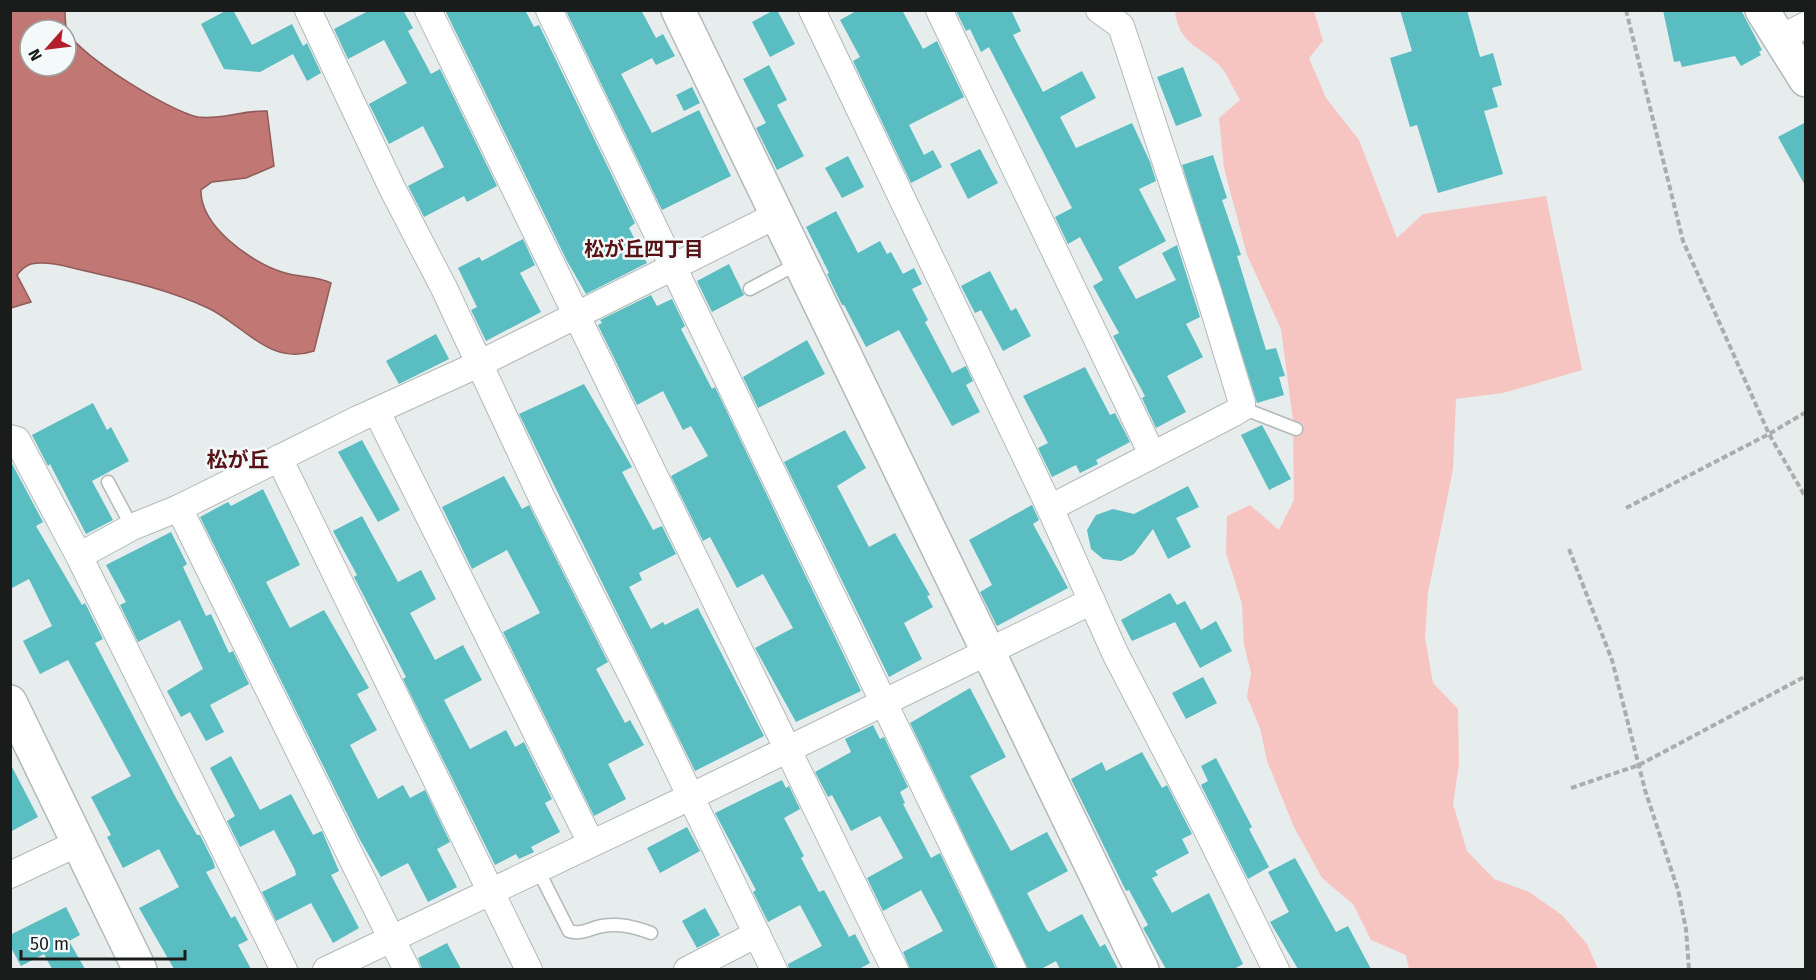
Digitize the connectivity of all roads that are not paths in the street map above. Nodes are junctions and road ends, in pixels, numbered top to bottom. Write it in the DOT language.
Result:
graph roads {
  1 [pos="308,10"];
  2 [pos="428,10"];
  3 [pos="549,10"];
  4 [pos="678,10"];
  5 [pos="812,10"];
  6 [pos="939,10"];
  7 [pos="1099,10"];
  8 [pos="1762,10"];
  9 [pos="1792,32"];
  10 [pos="1806,80"];
  11 [pos="777,215"];
  12 [pos="801,263"];
  13 [pos="673,266"];
  14 [pos="750,289"];
  15 [pos="576,314"];
  16 [pos="479,364"];
  17 [pos="1242,408"];
  18 [pos="377,412"];
  19 [pos="1296,429"];
  20 [pos="10,438"];
  21 [pos="1152,454"];
  22 [pos="279,458"];
  23 [pos="108,482"];
  24 [pos="179,508"];
  25 [pos="1050,508"];
  26 [pos="132,527"];
  27 [pos="79,556"];
  28 [pos="1092,600"];
  29 [pos="987,650"];
  30 [pos="884,701"];
  31 [pos="10,702"];
  32 [pos="787,749"];
  33 [pos="690,797"];
  34 [pos="591,842"];
  35 [pos="78,843"];
  36 [pos="537,868"];
  37 [pos="10,875"];
  38 [pos="490,891"];
  39 [pos="651,933"];
  40 [pos="757,934"];
  41 [pos="392,938"];
  42 [pos="140,969"];
  43 [pos="284,969"];
  44 [pos="326,969"];
  45 [pos="407,969"];
  46 [pos="529,969"];
  47 [pos="687,969"];
  48 [pos="774,969"];
  49 [pos="895,969"];
  50 [pos="1013,969"];
  51 [pos="1142,969"];
  52 [pos="1276,969"];
  1 -- 16 [label="street"];
  2 -- 15 [label="street"];
  3 -- 13 [label="street"];
  4 -- 11 [label="street"];
  5 -- 25 [label="street"];
  6 -- 21 [label="street"];
  7 -- 17 [label="street"];
  8 -- 9 [label="street"];
  9 -- 10 [label="street"];
  11 -- 12 [label="street"];
  11 -- 13 [label="street"];
  12 -- 14 [label="lane"];
  12 -- 29 [label="street"];
  13 -- 15 [label="street"];
  13 -- 30 [label="street"];
  15 -- 16 [label="street"];
  15 -- 32 [label="street"];
  16 -- 18 [label="street"];
  16 -- 33 [label="street"];
  17 -- 19 [label="lane"];
  17 -- 21 [label="street"];
  18 -- 22 [label="street"];
  18 -- 34 [label="street"];
  20 -- 27 [label="street"];
  21 -- 25 [label="street"];
  22 -- 24 [label="street"];
  22 -- 38 [label="street"];
  23 -- 26 [label="lane"];
  24 -- 26 [label="street"];
  24 -- 41 [label="street"];
  25 -- 28 [label="street"];
  26 -- 27 [label="street"];
  27 -- 43 [label="street"];
  28 -- 29 [label="street"];
  28 -- 52 [label="street"];
  29 -- 30 [label="street"];
  29 -- 51 [label="street"];
  30 -- 32 [label="street"];
  30 -- 50 [label="street"];
  31 -- 35 [label="street"];
  32 -- 33 [label="street"];
  32 -- 49 [label="street"];
  33 -- 34 [label="street"];
  33 -- 40 [label="street"];
  34 -- 36 [label="street"];
  35 -- 37 [label="street"];
  35 -- 42 [label="street"];
  36 -- 38 [label="street"];
  36 -- 39 [label="lane"];
  38 -- 41 [label="street"];
  38 -- 46 [label="street"];
  40 -- 47 [label="street"];
  40 -- 48 [label="street"];
  41 -- 44 [label="street"];
  41 -- 45 [label="street"];
}
